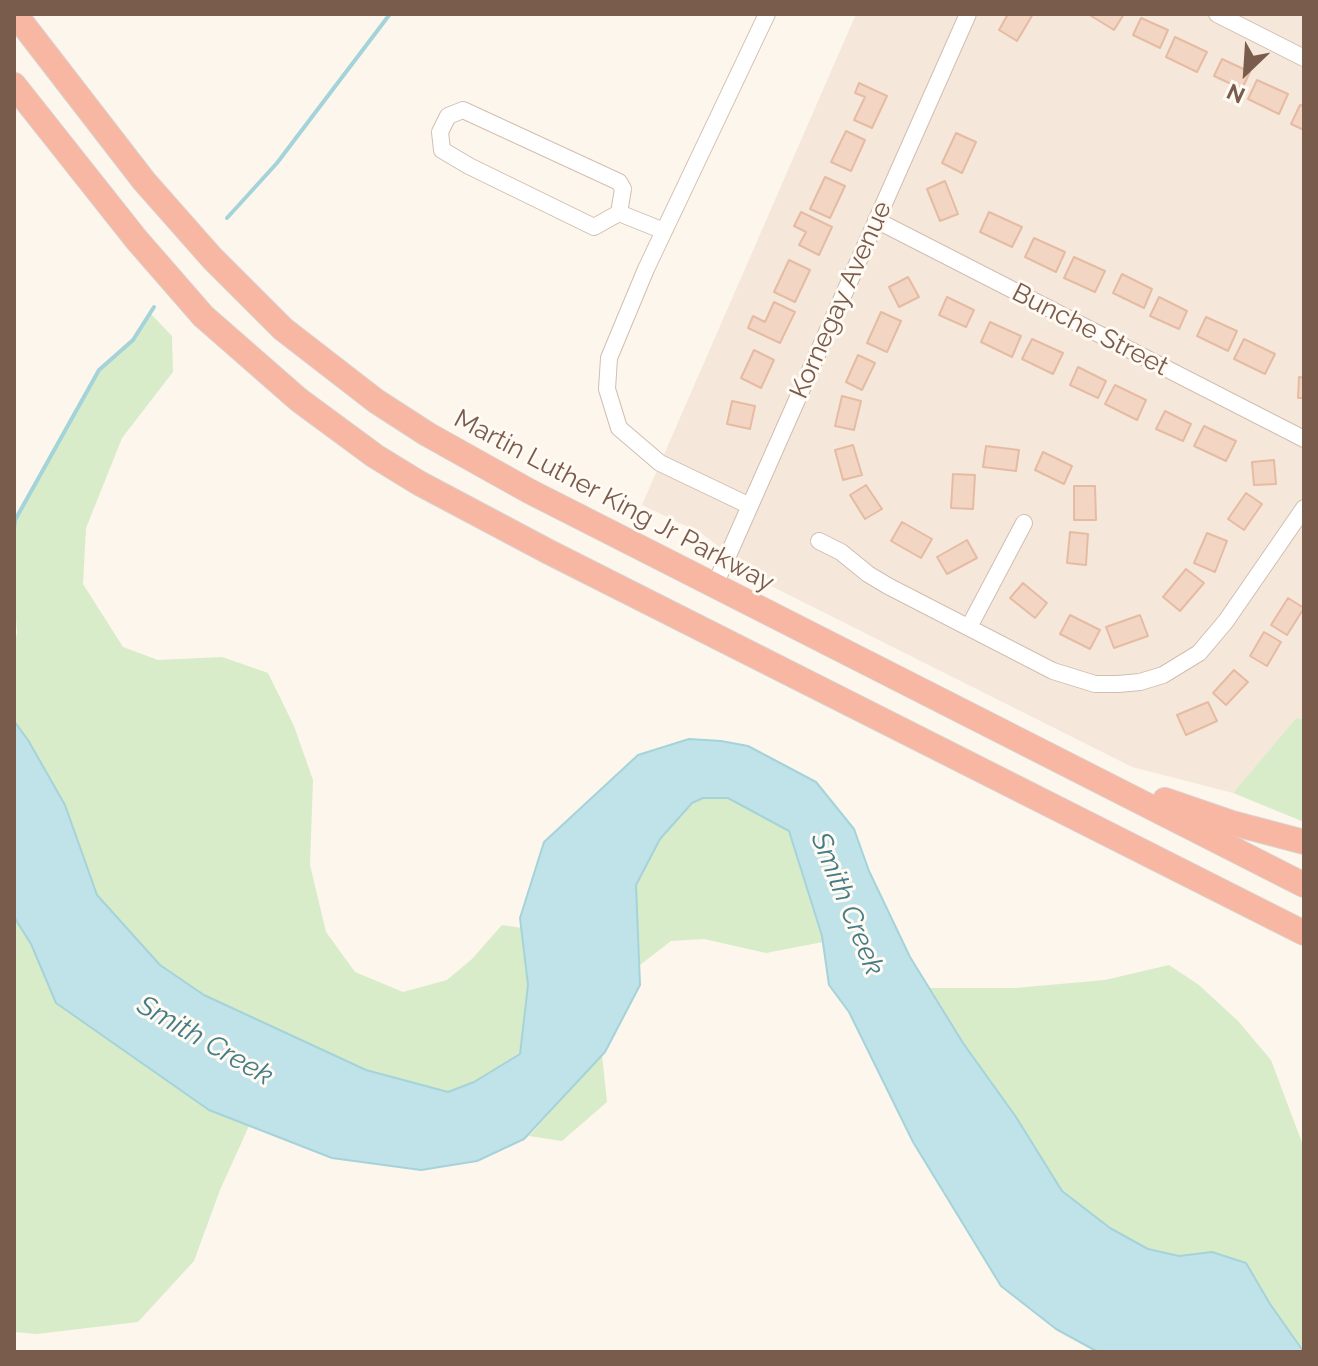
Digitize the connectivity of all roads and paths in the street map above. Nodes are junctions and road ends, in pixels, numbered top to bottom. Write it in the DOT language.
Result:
graph roads {
  1 [pos="15,14"];
  2 [pos="767,14"];
  3 [pos="968,14"];
  4 [pos="1217,14"];
  5 [pos="1304,58"];
  6 [pos="14,85"];
  7 [pos="619,213"];
  8 [pos="876,220"];
  9 [pos="664,231"];
  10 [pos="1304,439"];
  11 [pos="750,506"];
  12 [pos="1304,508"];
  13 [pos="1024,523"];
  14 [pos="819,541"];
  15 [pos="714,587"];
  16 [pos="969,627"];
  17 [pos="1075,768"];
  18 [pos="1304,842"];
  19 [pos="1304,885"];
  20 [pos="1304,933"];
  1 -- 15 [label="highway, Martin Luther King Jr Parkway"];
  2 -- 9 [label="street"];
  3 -- 8 [label="street, Kornegay Avenue"];
  4 -- 5 [label="street"];
  6 -- 20 [label="highway"];
  7 -- 7 [label="street"];
  7 -- 9 [label="street"];
  8 -- 10 [label="street, Bunche Street"];
  8 -- 11 [label="street, Kornegay Avenue"];
  9 -- 11 [label="street"];
  11 -- 15 [label="street, Kornegay Avenue"];
  12 -- 16 [label="street"];
  13 -- 16 [label="street"];
  14 -- 16 [label="street"];
  15 -- 17 [label="highway, Martin Luther King Jr Parkway"];
  17 -- 18 [label="highway"];
  17 -- 19 [label="highway, Martin Luther King Jr Parkway"];
}
